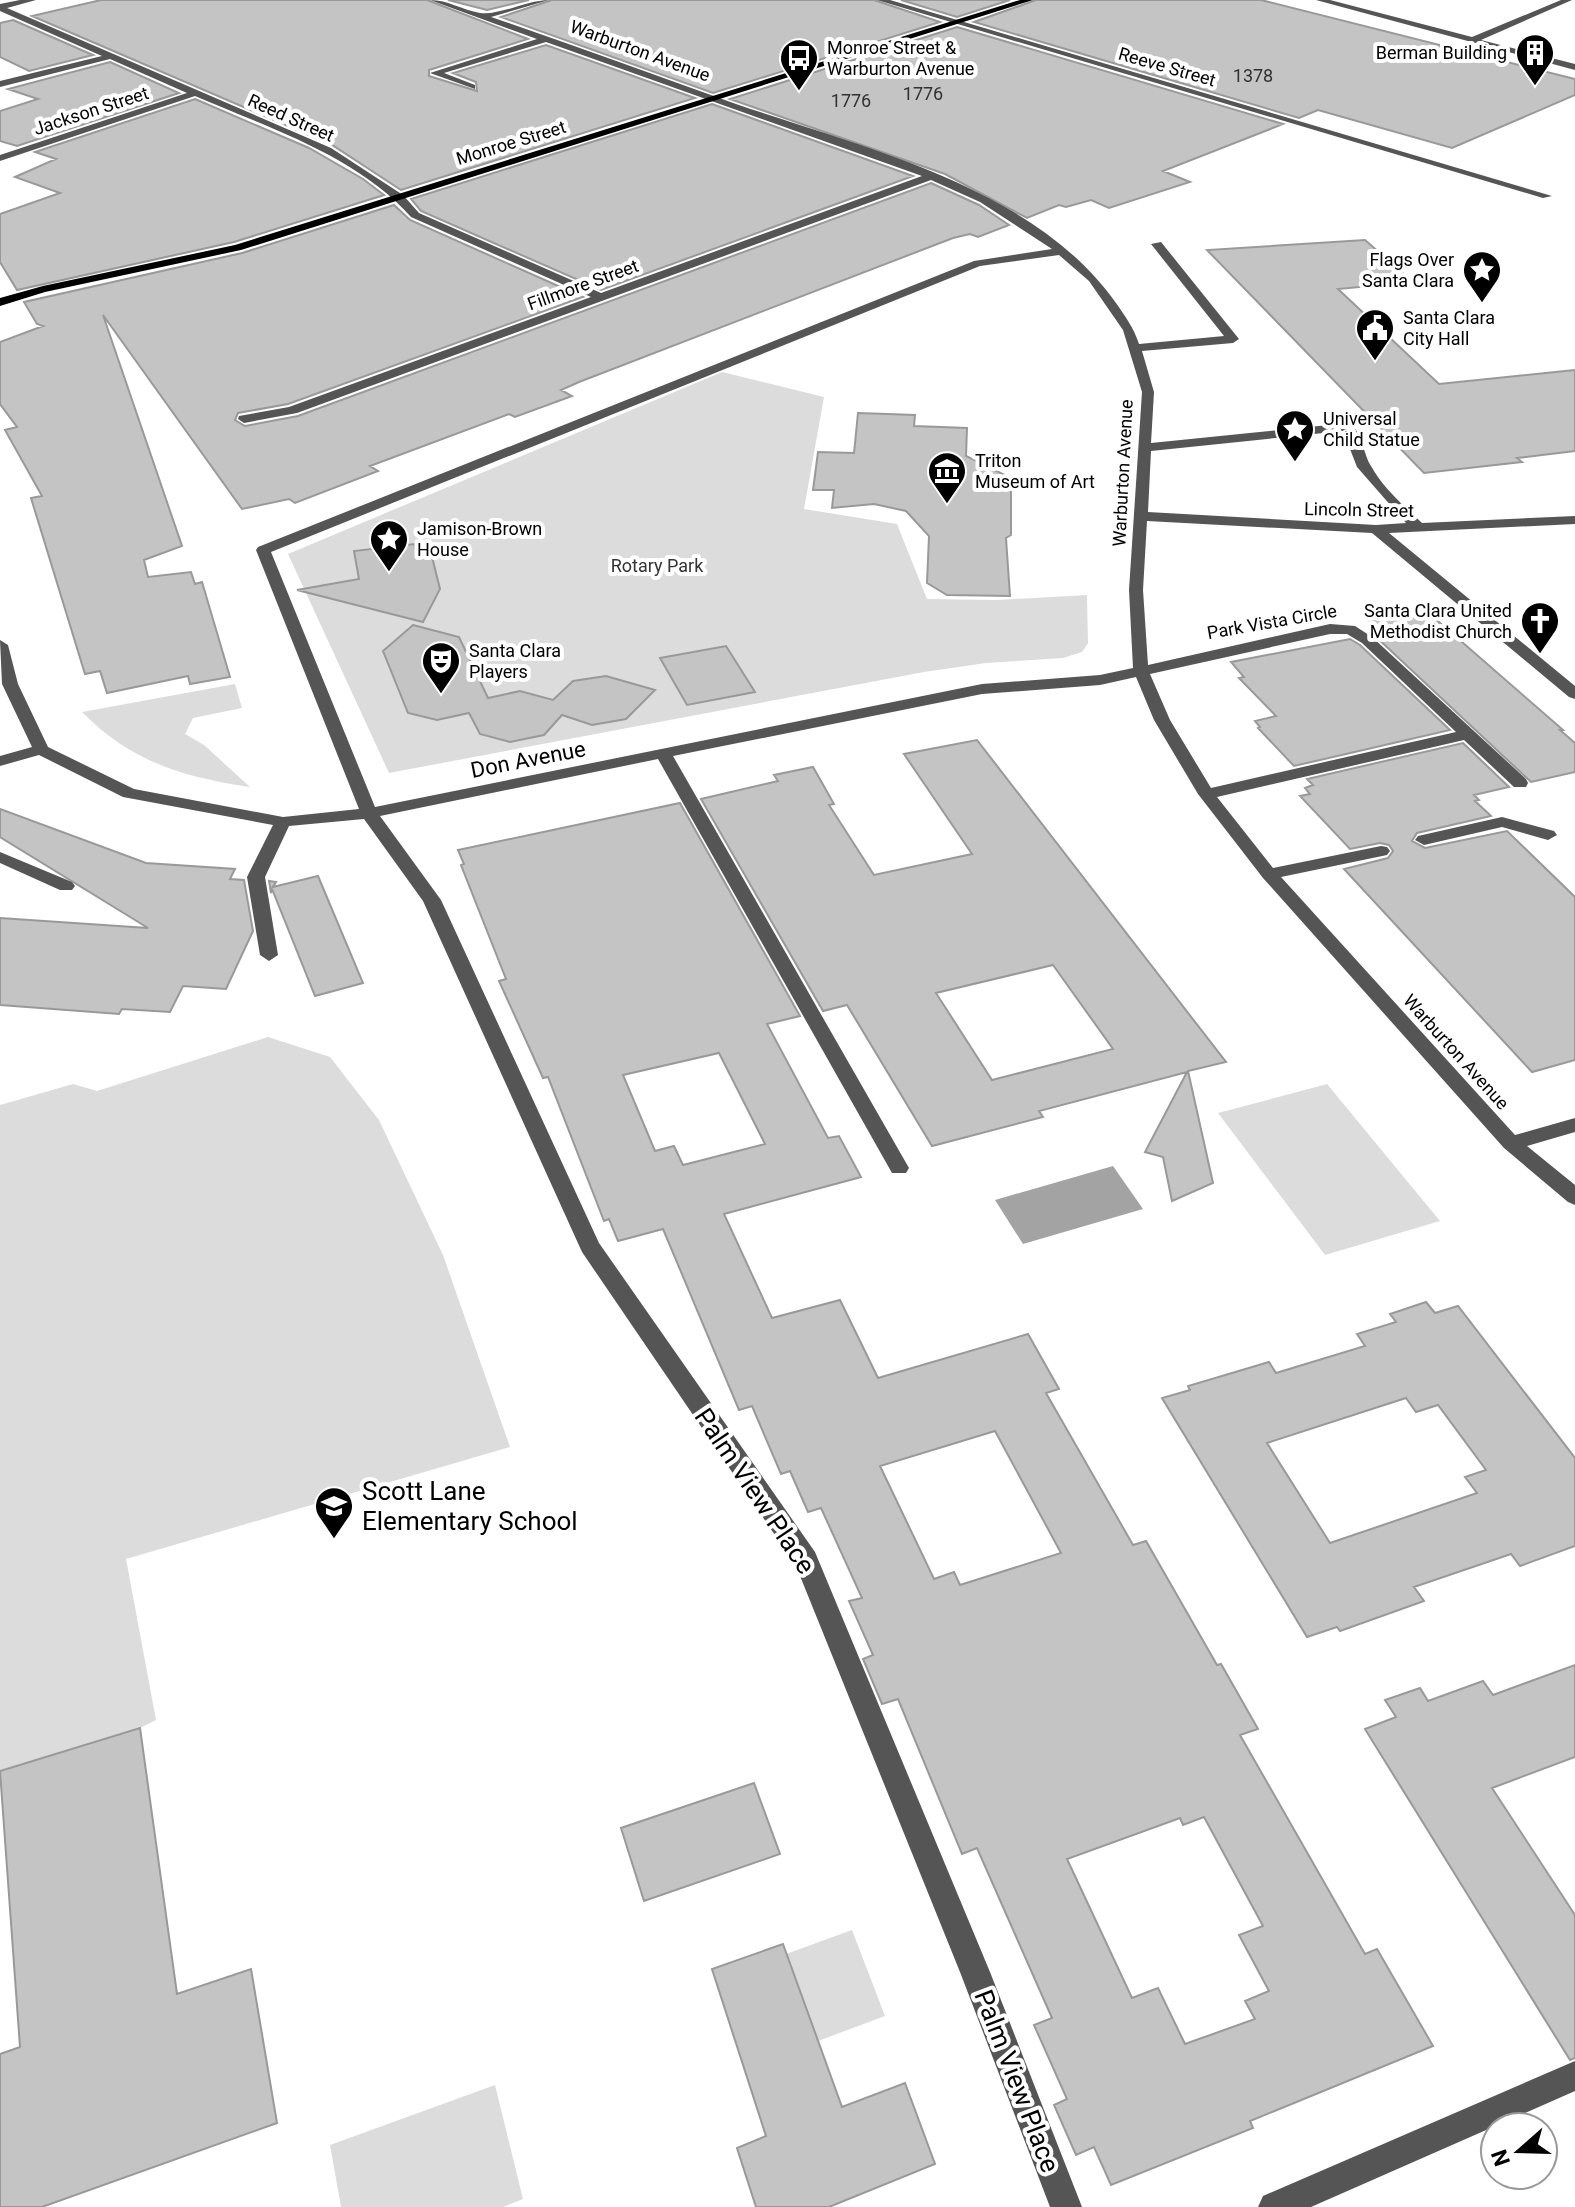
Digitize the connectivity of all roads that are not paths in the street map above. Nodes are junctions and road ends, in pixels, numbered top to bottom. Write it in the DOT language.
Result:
graph roads {
  1 [pos="32,0"];
  2 [pos="434,0"];
  3 [pos="545,0"];
  4 [pos="881,0"];
  5 [pos="1029,0"];
  6 [pos="1320,0"];
  7 [pos="1364,0"];
  8 [pos="1568,0"];
  9 [pos="1344,6"];
  10 [pos="0,8"];
  11 [pos="482,17"];
  12 [pos="956,22"];
  13 [pos="546,39"];
  14 [pos="1473,40"];
  15 [pos="108,57"];
  16 [pos="1575,67"];
  17 [pos="0,84"];
  18 [pos="472,87"];
  19 [pos="193,94"];
  20 [pos="713,99"];
  21 [pos="0,158"];
  22 [pos="932,176"];
  23 [pos="1547,196"];
  24 [pos="399,197"];
  25 [pos="1157,244"];
  26 [pos="1063,251"];
  27 [pos="601,297"];
  28 [pos="0,302"];
  29 [pos="1138,348"];
  30 [pos="244,419"];
  31 [pos="1144,448"];
  32 [pos="1141,516"];
  33 [pos="1575,520"];
  34 [pos="1376,529"];
  35 [pos="1420,529"];
  36 [pos="0,645"];
  37 [pos="1141,670"];
  38 [pos="1575,694"];
  39 [pos="1468,734"];
  40 [pos="41,750"];
  41 [pos="663,754"];
  42 [pos="0,761"];
  43 [pos="1520,783"];
  44 [pos="1206,794"];
  45 [pos="369,813"];
  46 [pos="283,822"];
  47 [pos="1548,835"];
  48 [pos="1424,840"];
  49 [pos="1381,851"];
  50 [pos="0,857"];
  51 [pos="1269,874"];
  52 [pos="66,886"];
  53 [pos="269,955"];
  54 [pos="1575,1125"];
  55 [pos="1511,1143"];
  56 [pos="899,1168"];
  57 [pos="1575,1197"];
  58 [pos="1575,2076"];
  59 [pos="1066,2207"];
  60 [pos="1274,2207"];
  1 -- 10 [label="street"];
  2 -- 11 [label="street, Warburton Avenue"];
  3 -- 11 [label="street"];
  4 -- 12 [label="street, Reeve Street"];
  5 -- 12 [label="main road, Monroe Street"];
  6 -- 9 [label="street"];
  7 -- 9 [label="street"];
  8 -- 14 [label="street"];
  9 -- 14 [label="street"];
  10 -- 15 [label="street, Reed Street"];
  11 -- 13 [label="street, Warburton Avenue"];
  12 -- 20 [label="main road, Monroe Street"];
  12 -- 23 [label="street, Reeve Street"];
  13 -- 18 [label="street"];
  13 -- 20 [label="street, Warburton Avenue"];
  14 -- 16 [label="street"];
  15 -- 17 [label="street"];
  15 -- 19 [label="street, Reed Street"];
  19 -- 21 [label="street, Jackson Street"];
  19 -- 24 [label="street, Reed Street"];
  20 -- 22 [label="street, Warburton Avenue"];
  20 -- 24 [label="main road, Monroe Street"];
  22 -- 26 [label="street, Warburton Avenue"];
  22 -- 27 [label="street, Fillmore Street"];
  24 -- 27 [label="street, Reed Street"];
  24 -- 28 [label="main road, Monroe Street"];
  25 -- 29 [label="street"];
  26 -- 29 [label="street, Warburton Avenue"];
  26 -- 45 [label="street, Palm View Place"];
  27 -- 30 [label="street, Fillmore Street"];
  29 -- 31 [label="street, Warburton Avenue"];
  31 -- 32 [label="street, Warburton Avenue"];
  31 -- 35 [label="street"];
  32 -- 34 [label="street, Lincoln Street"];
  32 -- 37 [label="street, Warburton Avenue"];
  33 -- 35 [label="street, Lincoln Street"];
  34 -- 35 [label="street, Lincoln Street"];
  34 -- 38 [label="street"];
  36 -- 40 [label="street"];
  37 -- 39 [label="street, Park Vista Circle"];
  37 -- 41 [label="street, Don Avenue"];
  37 -- 44 [label="street, Warburton Avenue"];
  39 -- 43 [label="street, Park Vista Circle"];
  39 -- 44 [label="street"];
  40 -- 42 [label="street"];
  40 -- 46 [label="street, Don Avenue"];
  41 -- 45 [label="street, Don Avenue"];
  41 -- 56 [label="street"];
  44 -- 51 [label="street, Warburton Avenue"];
  45 -- 46 [label="street, Don Avenue"];
  45 -- 59 [label="street, Palm View Place"];
  46 -- 53 [label="street"];
  47 -- 48 [label="street"];
  49 -- 51 [label="street"];
  50 -- 52 [label="street"];
  51 -- 55 [label="street, Warburton Avenue"];
  54 -- 55 [label="street"];
  55 -- 57 [label="street, Warburton Avenue"];
  58 -- 60 [label="street"];
}
